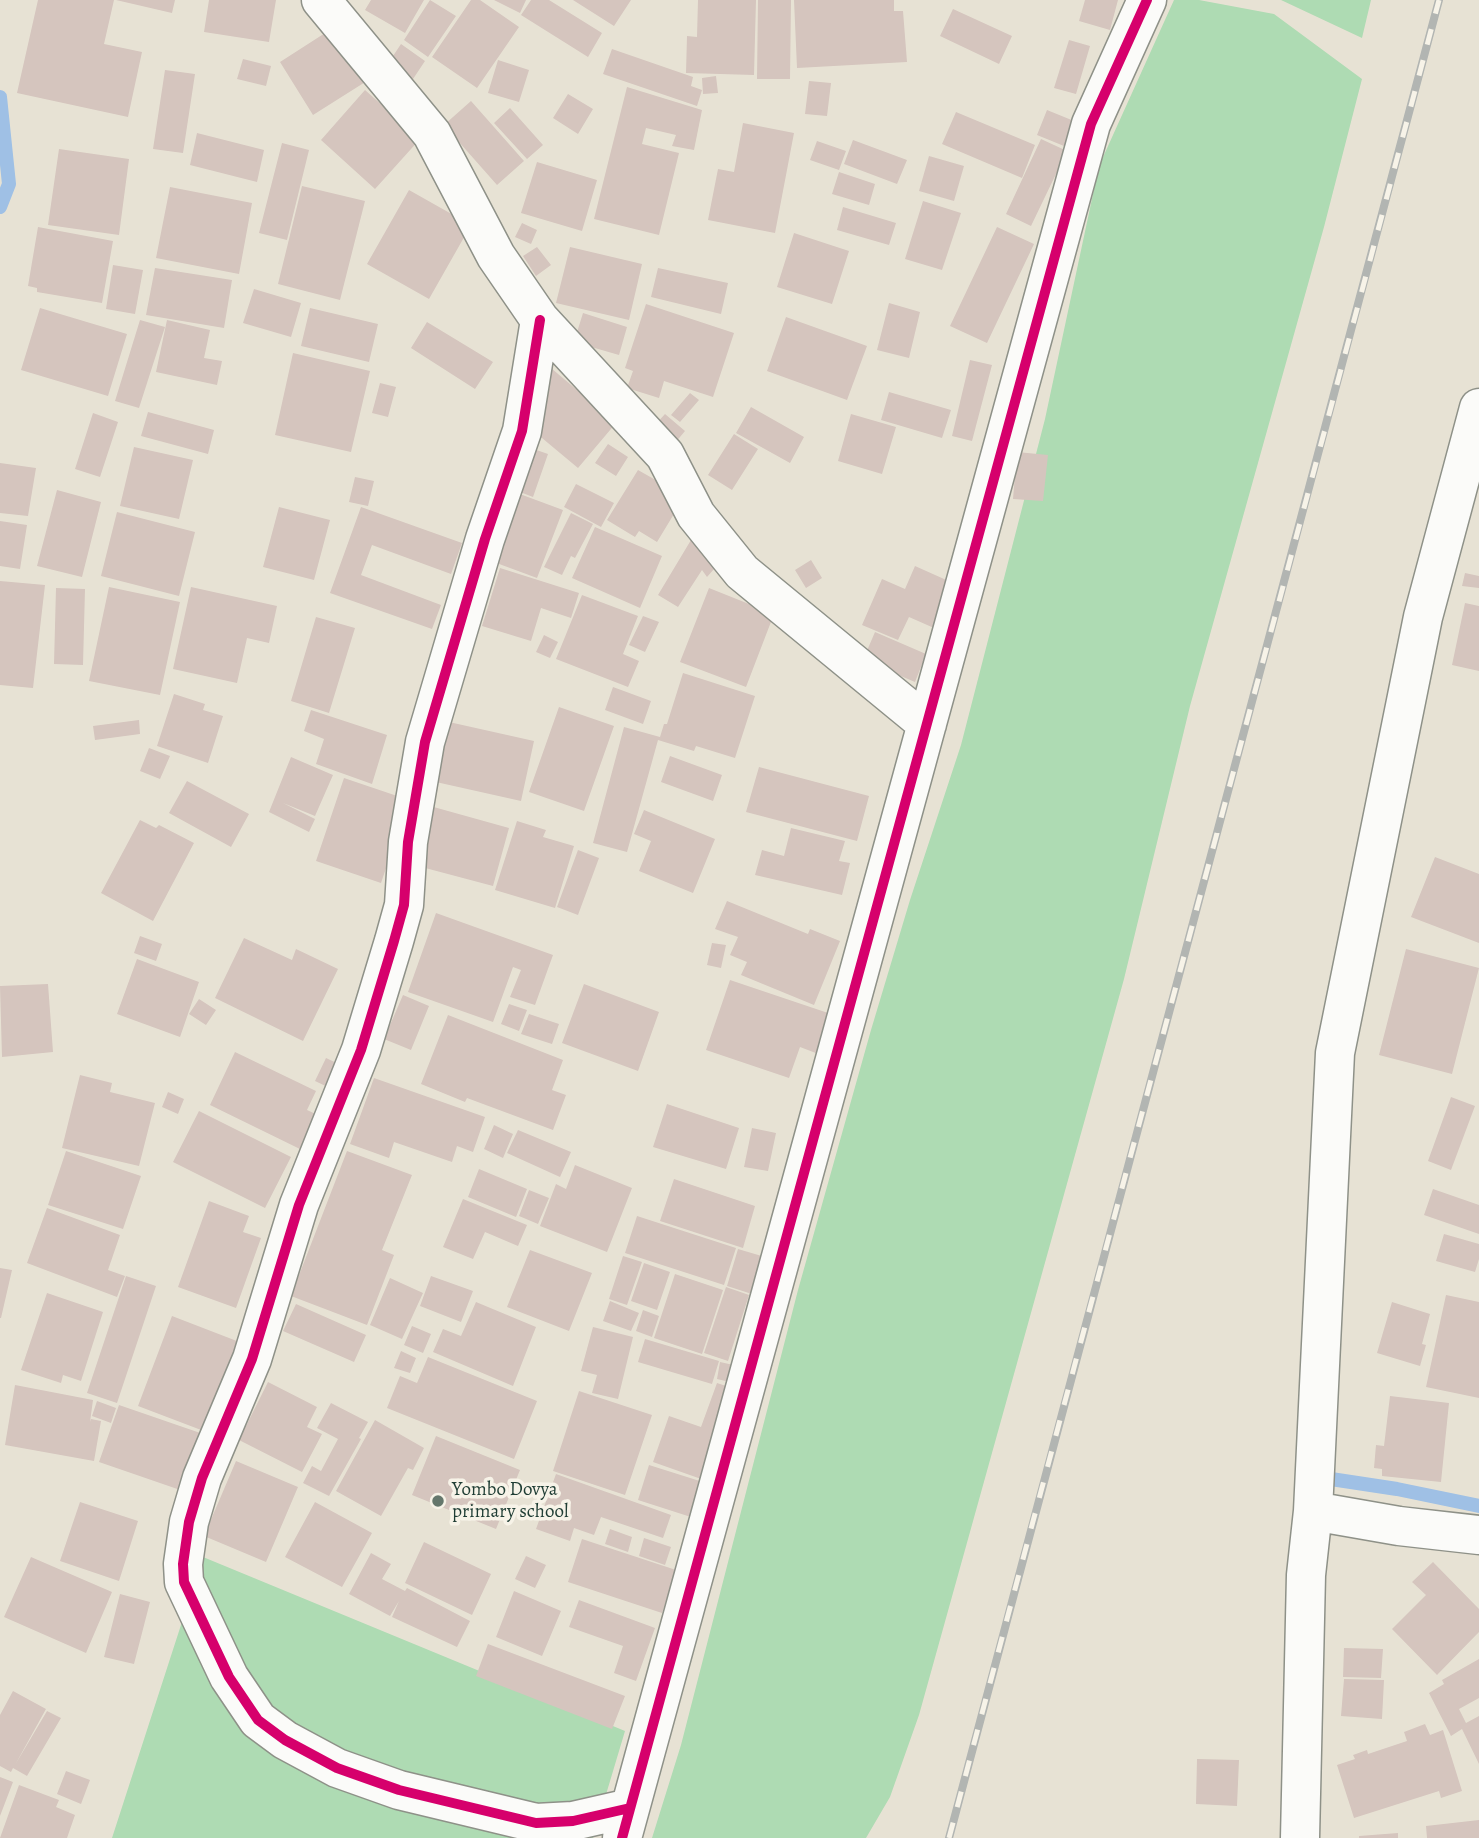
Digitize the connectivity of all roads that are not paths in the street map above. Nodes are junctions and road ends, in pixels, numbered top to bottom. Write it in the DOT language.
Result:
graph roads {
  1 [pos="321,0"];
  2 [pos="1147,0"];
  3 [pos="540,320"];
  4 [pos="1479,408"];
  5 [pos="927,724"];
  6 [pos="1313,1511"];
  7 [pos="1479,1535"];
  8 [pos="626,1823"];
  9 [pos="1300,1838"];
  1 -- 3 [label="street"];
  2 -- 5 [label="street"];
  3 -- 5 [label="street"];
  3 -- 8 [label="street"];
  4 -- 6 [label="street"];
  5 -- 8 [label="street"];
  6 -- 7 [label="street"];
  6 -- 9 [label="street"];
}
